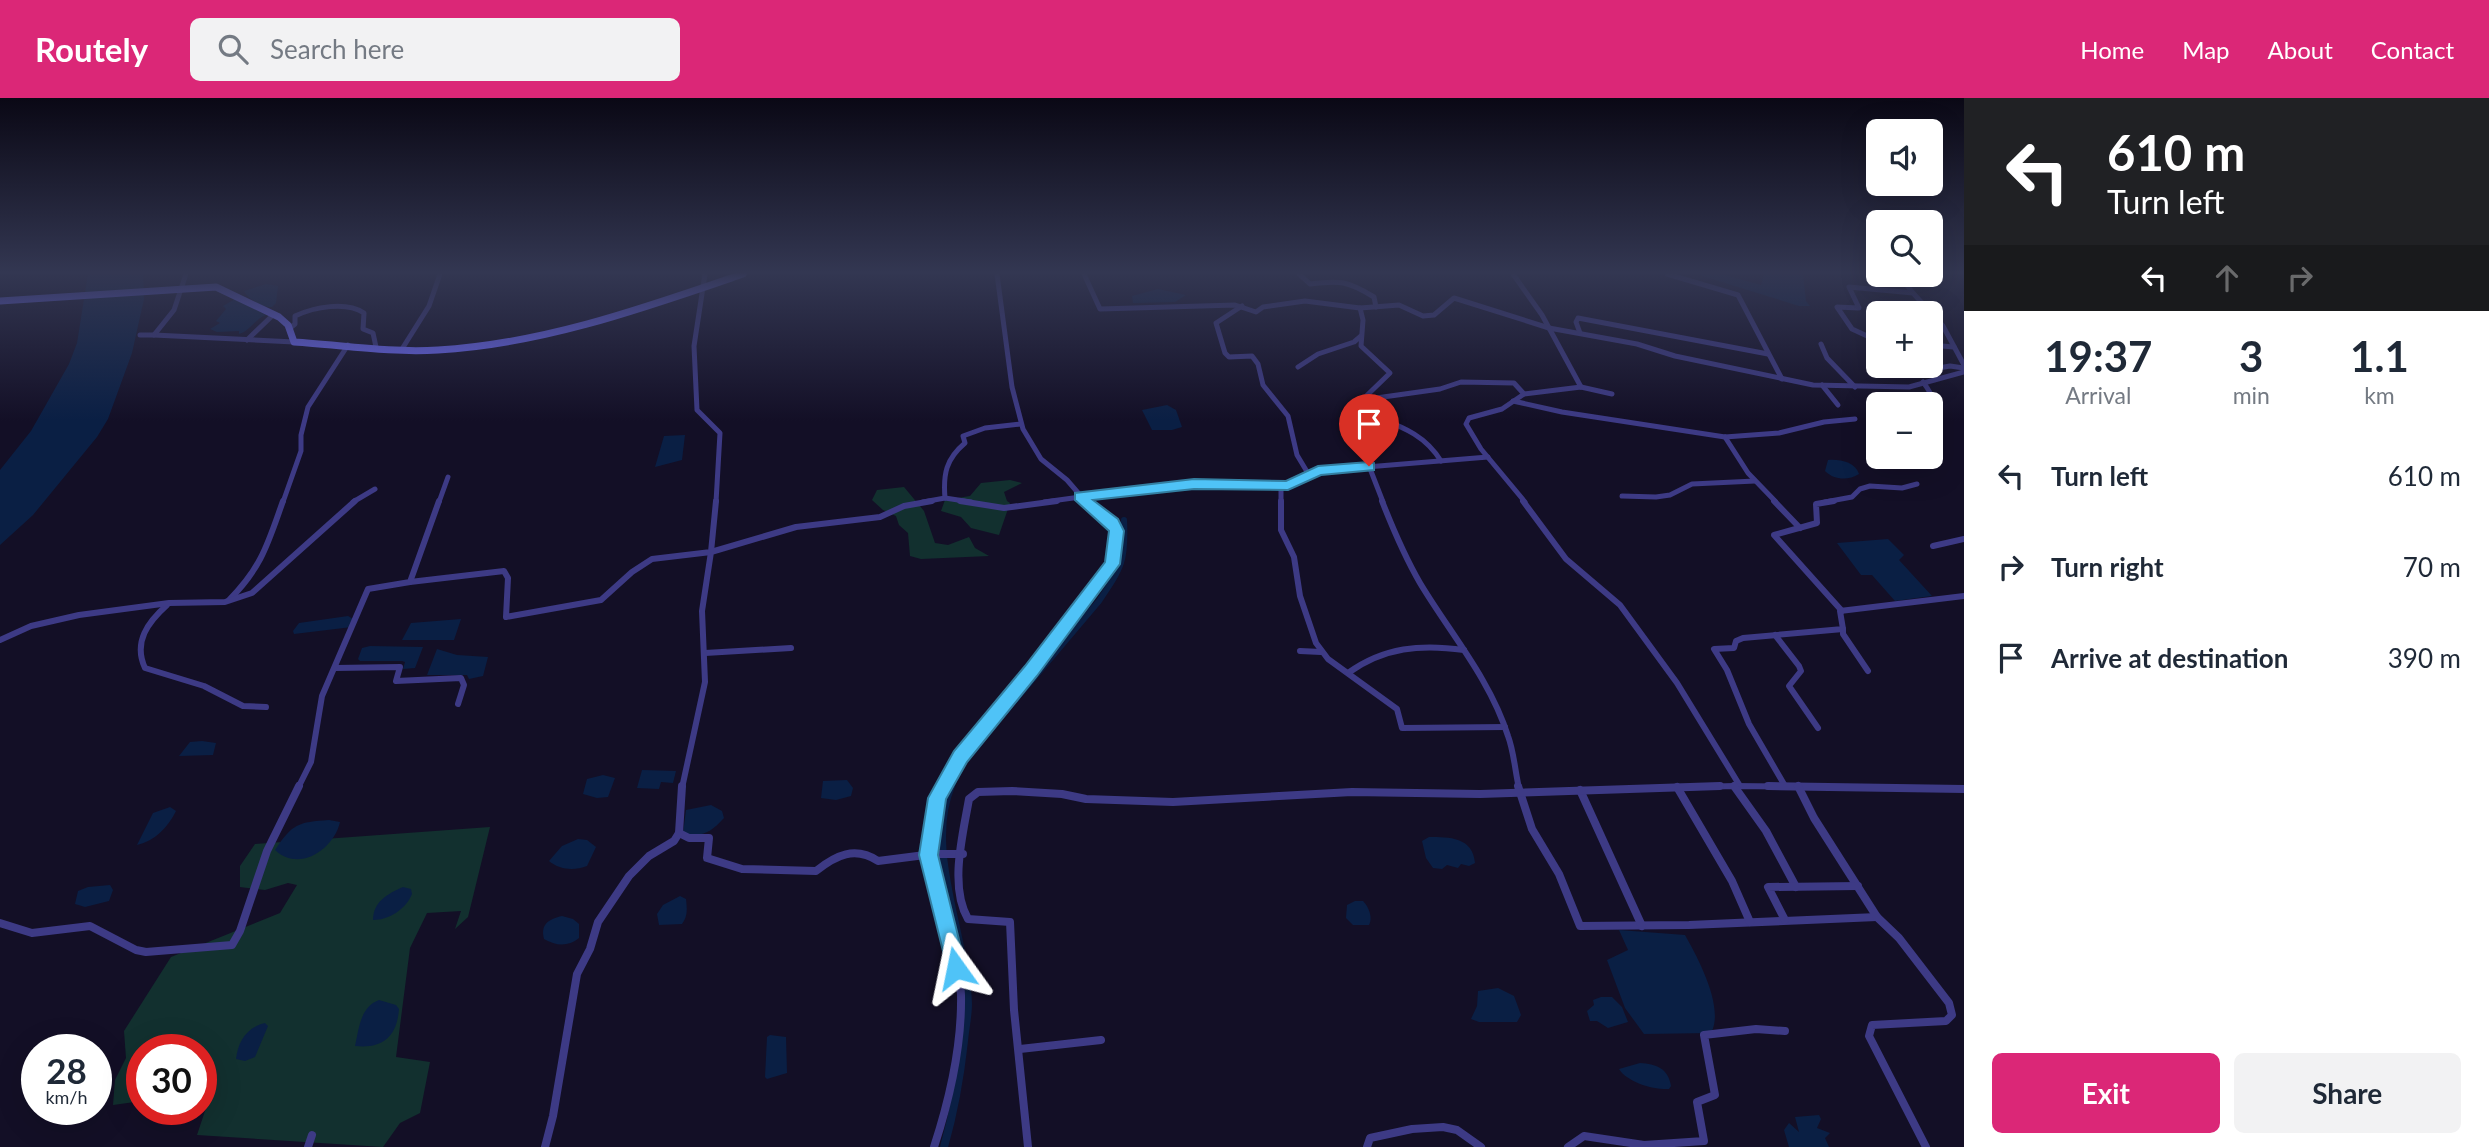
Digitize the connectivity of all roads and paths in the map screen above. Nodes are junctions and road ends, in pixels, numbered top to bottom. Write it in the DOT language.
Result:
graph roads {
  1 [pos="164,323"];
  2 [pos="261,323"];
  3 [pos="286,323"];
  4 [pos="295,323"];
  5 [pos="363,323"];
  6 [pos="418,323"];
  7 [pos="582,323"];
  8 [pos="698,323"];
  9 [pos="1006,323"];
  10 [pos="1216,323"];
  11 [pos="1364,323"];
  12 [pos="1533,323"];
  13 [pos="1546,323"];
  14 [pos="1576,323"];
  15 [pos="1604,323"];
  16 [pos="1753,323"];
  17 [pos="1844,323"];
  18 [pos="1940,323"];
  19 [pos="1549,328"];
  20 [pos="289,329"];
  21 [pos="1580,333"];
  22 [pos="140,335"];
  23 [pos="154,335"];
  24 [pos="1362,335"];
  25 [pos="1866,337"];
  26 [pos="247,340"];
  27 [pos="294,342"];
  28 [pos="1821,344"];
  29 [pos="348,345"];
  30 [pos="1943,346"];
  31 [pos="376,347"];
  32 [pos="1954,347"];
  33 [pos="402,349"];
  34 [pos="1769,354"];
  35 [pos="1298,367"];
  36 [pos="1943,367"];
  37 [pos="1964,368"];
  38 [pos="1782,379"];
  39 [pos="1923,382"];
  40 [pos="1822,385"];
  41 [pos="1581,387"];
  42 [pos="1855,387"];
  43 [pos="1929,392"];
  44 [pos="1524,394"];
  45 [pos="1612,394"];
  46 [pos="1362,400"];
  47 [pos="1513,401"];
  48 [pos="1838,405"];
  49 [pos="1855,419"];
  50 [pos="1021,424"];
  51 [pos="1725,437"];
  52 [pos="1488,457"];
  53 [pos="1441,461"];
  54 [pos="1369,466"];
  55 [pos="1309,475"];
  56 [pos="448,477"];
  57 [pos="1755,481"];
  58 [pos="1917,484"];
  59 [pos="1281,486"];
  60 [pos="375,489"];
  61 [pos="1622,496"];
  62 [pos="1080,497"];
  63 [pos="945,498"];
  64 [pos="1800,528"];
  65 [pos="1964,539"];
  66 [pos="1933,546"];
  67 [pos="710,552"];
  68 [pos="410,582"];
  69 [pos="1964,596"];
  70 [pos="228,601"];
  71 [pos="169,603"];
  72 [pos="1842,611"];
  73 [pos="1843,629"];
  74 [pos="1775,635"];
  75 [pos="0,640"];
  76 [pos="791,648"];
  77 [pos="1464,650"];
  78 [pos="1300,651"];
  79 [pos="1321,652"];
  80 [pos="705,653"];
  81 [pos="335,668"];
  82 [pos="1868,671"];
  83 [pos="1348,673"];
  84 [pos="458,704"];
  85 [pos="266,707"];
  86 [pos="1504,727"];
  87 [pos="1818,728"];
  88 [pos="1737,786"];
  89 [pos="1785,786"];
  90 [pos="1798,786"];
  91 [pos="1677,787"];
  92 [pos="1964,789"];
  93 [pos="1580,790"];
  94 [pos="1521,792"];
  95 [pos="680,832"];
  96 [pos="931,854"];
  97 [pos="962,855"];
  98 [pos="1796,887"];
  99 [pos="1858,887"];
  100 [pos="1877,917"];
  101 [pos="1785,920"];
  102 [pos="1750,922"];
  103 [pos="0,923"];
  104 [pos="1642,926"];
  105 [pos="1785,1031"];
  106 [pos="1101,1040"];
  107 [pos="1020,1049"];
  108 [pos="312,1135"];
  109 [pos="308,1147"];
  110 [pos="545,1147"];
  111 [pos="934,1147"];
  112 [pos="1028,1147"];
  113 [pos="1367,1147"];
  114 [pos="1481,1147"];
  115 [pos="1568,1147"];
  116 [pos="1926,1147"];
  1 -- 23 [label="street"];
  2 -- 26 [label="street"];
  3 -- 20 [label="main road"];
  4 -- 20 [label="street"];
  5 -- 31 [label="street"];
  6 -- 33 [label="street"];
  7 -- 33 [label="main road"];
  8 -- 67 [label="street"];
  9 -- 50 [label="street"];
  10 -- 55 [label="street"];
  11 -- 24 [label="street"];
  12 -- 19 [label="street"];
  13 -- 19 [label="street"];
  14 -- 21 [label="street"];
  15 -- 34 [label="street"];
  16 -- 34 [label="street"];
  17 -- 25 [label="street"];
  18 -- 32 [label="street"];
  19 -- 21 [label="street"];
  19 -- 41 [label="street"];
  20 -- 27 [label="main road"];
  21 -- 38 [label="street"];
  22 -- 23 [label="street"];
  23 -- 26 [label="street"];
  24 -- 35 [label="street"];
  24 -- 46 [label="street"];
  26 -- 27 [label="street"];
  27 -- 29 [label="main road"];
  28 -- 42 [label="street"];
  29 -- 31 [label="main road"];
  29 -- 70 [label="street"];
  30 -- 32 [label="street"];
  31 -- 33 [label="main road"];
  32 -- 37 [label="street"];
  34 -- 38 [label="street"];
  36 -- 37 [label="street"];
  37 -- 39 [label="street"];
  38 -- 40 [label="street"];
  39 -- 42 [label="street"];
  39 -- 43 [label="street"];
  40 -- 42 [label="street"];
  40 -- 48 [label="street"];
  41 -- 44 [label="street"];
  41 -- 45 [label="street"];
  44 -- 46 [label="street"];
  44 -- 47 [label="street"];
  46 -- 53 [label="street"];
  47 -- 51 [label="street"];
  47 -- 52 [label="street"];
  49 -- 51 [label="street"];
  50 -- 62 [label="street"];
  50 -- 63 [label="street"];
  51 -- 57 [label="street"];
  52 -- 53 [label="street"];
  52 -- 88 [label="street"];
  53 -- 54 [label="street"];
  54 -- 55 [label="street"];
  54 -- 77 [label="street"];
  55 -- 59 [label="street"];
  56 -- 68 [label="street"];
  57 -- 61 [label="street"];
  57 -- 64 [label="street"];
  58 -- 64 [label="street"];
  59 -- 62 [label="street"];
  59 -- 79 [label="street"];
  60 -- 70 [label="street"];
  62 -- 63 [label="street"];
  62 -- 96 [label="street"];
  63 -- 67 [label="street"];
  64 -- 72 [label="street"];
  65 -- 66 [label="street"];
  67 -- 68 [label="street"];
  67 -- 80 [label="street"];
  68 -- 81 [label="street"];
  69 -- 72 [label="street"];
  70 -- 71 [label="street"];
  71 -- 75 [label="street"];
  71 -- 85 [label="street"];
  72 -- 73 [label="street"];
  73 -- 74 [label="street"];
  73 -- 82 [label="street"];
  74 -- 87 [label="street"];
  74 -- 89 [label="street"];
  76 -- 80 [label="street"];
  77 -- 83 [label="street"];
  77 -- 86 [label="street"];
  78 -- 79 [label="street"];
  79 -- 83 [label="street"];
  80 -- 95 [label="street"];
  81 -- 84 [label="street"];
  81 -- 103 [label="street"];
  83 -- 86 [label="street"];
  86 -- 94 [label="street"];
  88 -- 89 [label="street"];
  88 -- 91 [label="street"];
  88 -- 98 [label="street"];
  89 -- 90 [label="street"];
  90 -- 92 [label="street"];
  90 -- 99 [label="street"];
  91 -- 93 [label="street"];
  91 -- 102 [label="street"];
  93 -- 94 [label="street"];
  93 -- 104 [label="street"];
  94 -- 97 [label="street"];
  94 -- 104 [label="street"];
  95 -- 96 [label="street"];
  95 -- 110 [label="street"];
  96 -- 97 [label="street"];
  96 -- 111 [label="street"];
  97 -- 107 [label="street"];
  98 -- 99 [label="street"];
  98 -- 101 [label="street"];
  99 -- 100 [label="street"];
  100 -- 101 [label="street"];
  100 -- 116 [label="street"];
  101 -- 102 [label="street"];
  102 -- 104 [label="street"];
  105 -- 115 [label="street"];
  106 -- 107 [label="street"];
  107 -- 112 [label="street"];
  108 -- 109 [label="street"];
  113 -- 114 [label="street"];
}
